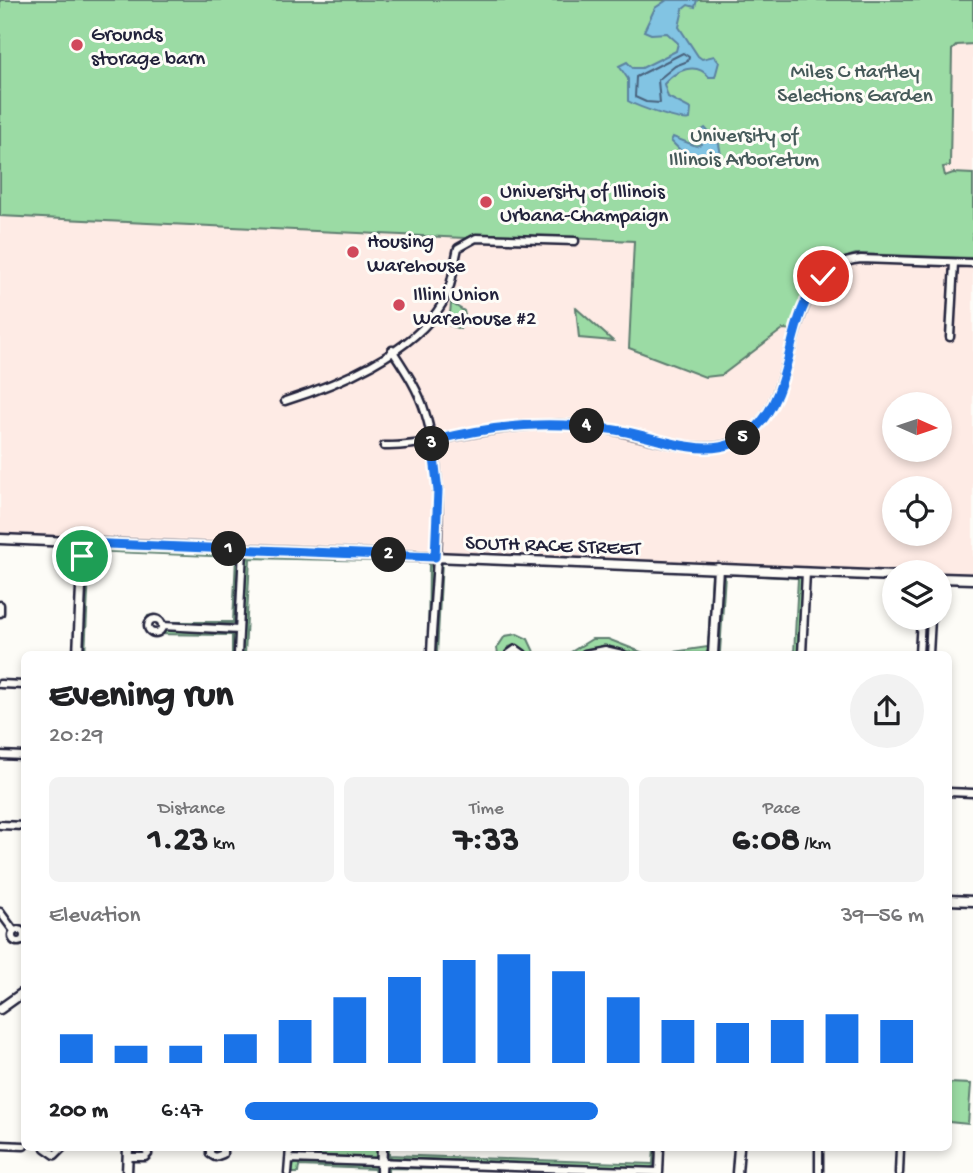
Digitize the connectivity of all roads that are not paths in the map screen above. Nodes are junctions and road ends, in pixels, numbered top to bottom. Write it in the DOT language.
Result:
graph roads {
  1 [pos="575,241"];
  2 [pos="954,263"];
  3 [pos="973,263"];
  4 [pos="950,337"];
  5 [pos="392,350"];
  6 [pos="285,401"];
  7 [pos="432,441"];
  8 [pos="384,446"];
  9 [pos="0,539"];
  10 [pos="83,543"];
  11 [pos="243,549"];
  12 [pos="435,557"];
  13 [pos="718,568"];
  14 [pos="806,572"];
  15 [pos="882,575"];
  16 [pos="952,578"];
  17 [pos="973,579"];
  18 [pos="0,605"];
  19 [pos="0,613"];
  20 [pos="162,626"];
  21 [pos="240,630"];
  22 [pos="921,630"];
  23 [pos="931,630"];
  24 [pos="920,643"];
  25 [pos="930,643"];
  26 [pos="78,651"];
  27 [pos="238,651"];
  28 [pos="431,651"];
  29 [pos="713,651"];
  30 [pos="802,651"];
  31 [pos="919,651"];
  32 [pos="929,651"];
  33 [pos="0,684"];
  34 [pos="21,685"];
  35 [pos="0,755"];
  36 [pos="21,755"];
  37 [pos="952,792"];
  38 [pos="973,793"];
  39 [pos="0,825"];
  40 [pos="21,826"];
  41 [pos="952,900"];
  42 [pos="973,901"];
  43 [pos="0,912"];
  44 [pos="13,931"];
  45 [pos="21,994"];
  46 [pos="0,1009"];
  47 [pos="0,1145"];
  48 [pos="21,1146"];
  49 [pos="146,1151"];
  50 [pos="210,1151"];
  51 [pos="222,1151"];
  52 [pos="290,1151"];
  53 [pos="382,1151"];
  54 [pos="660,1151"];
  55 [pos="739,1151"];
  56 [pos="819,1151"];
  57 [pos="900,1151"];
  58 [pos="128,1152"];
  59 [pos="289,1159"];
  60 [pos="382,1162"];
  61 [pos="659,1172"];
  62 [pos="127,1173"];
  63 [pos="288,1173"];
  64 [pos="381,1173"];
  65 [pos="737,1173"];
  66 [pos="819,1173"];
  67 [pos="899,1173"];
  1 -- 5 [label="street"];
  2 -- 3 [label="street"];
  2 -- 4 [label="street"];
  2 -- 7 [label="street"];
  5 -- 6 [label="street"];
  5 -- 7 [label="street"];
  7 -- 8 [label="street"];
  7 -- 12 [label="street"];
  9 -- 10 [label="street, SOUTH RACE STREET"];
  10 -- 11 [label="street, SOUTH RACE STREET"];
  10 -- 26 [label="street"];
  11 -- 12 [label="street, SOUTH RACE STREET"];
  11 -- 21 [label="street"];
  12 -- 13 [label="street, SOUTH RACE STREET"];
  12 -- 28 [label="street"];
  13 -- 14 [label="street, SOUTH RACE STREET"];
  13 -- 29 [label="street"];
  14 -- 15 [label="street, SOUTH RACE STREET"];
  14 -- 30 [label="street"];
  16 -- 17 [label="street"];
  18 -- 19 [label="street"];
  20 -- 21 [label="street"];
  21 -- 27 [label="street"];
  22 -- 24 [label="street"];
  23 -- 25 [label="street"];
  24 -- 25 [label="street"];
  24 -- 31 [label="street"];
  25 -- 32 [label="street"];
  33 -- 34 [label="street"];
  35 -- 36 [label="street"];
  37 -- 38 [label="street"];
  39 -- 40 [label="street"];
  41 -- 42 [label="street"];
  43 -- 44 [label="street"];
  45 -- 46 [label="street"];
  47 -- 48 [label="street"];
  49 -- 58 [label="street"];
  50 -- 51 [label="street"];
  52 -- 59 [label="street"];
  53 -- 60 [label="street"];
  54 -- 61 [label="street"];
  55 -- 65 [label="street"];
  56 -- 66 [label="street"];
  57 -- 67 [label="street"];
  58 -- 62 [label="street"];
  59 -- 60 [label="street"];
  59 -- 63 [label="street"];
  60 -- 61 [label="street"];
  60 -- 64 [label="street"];
}
